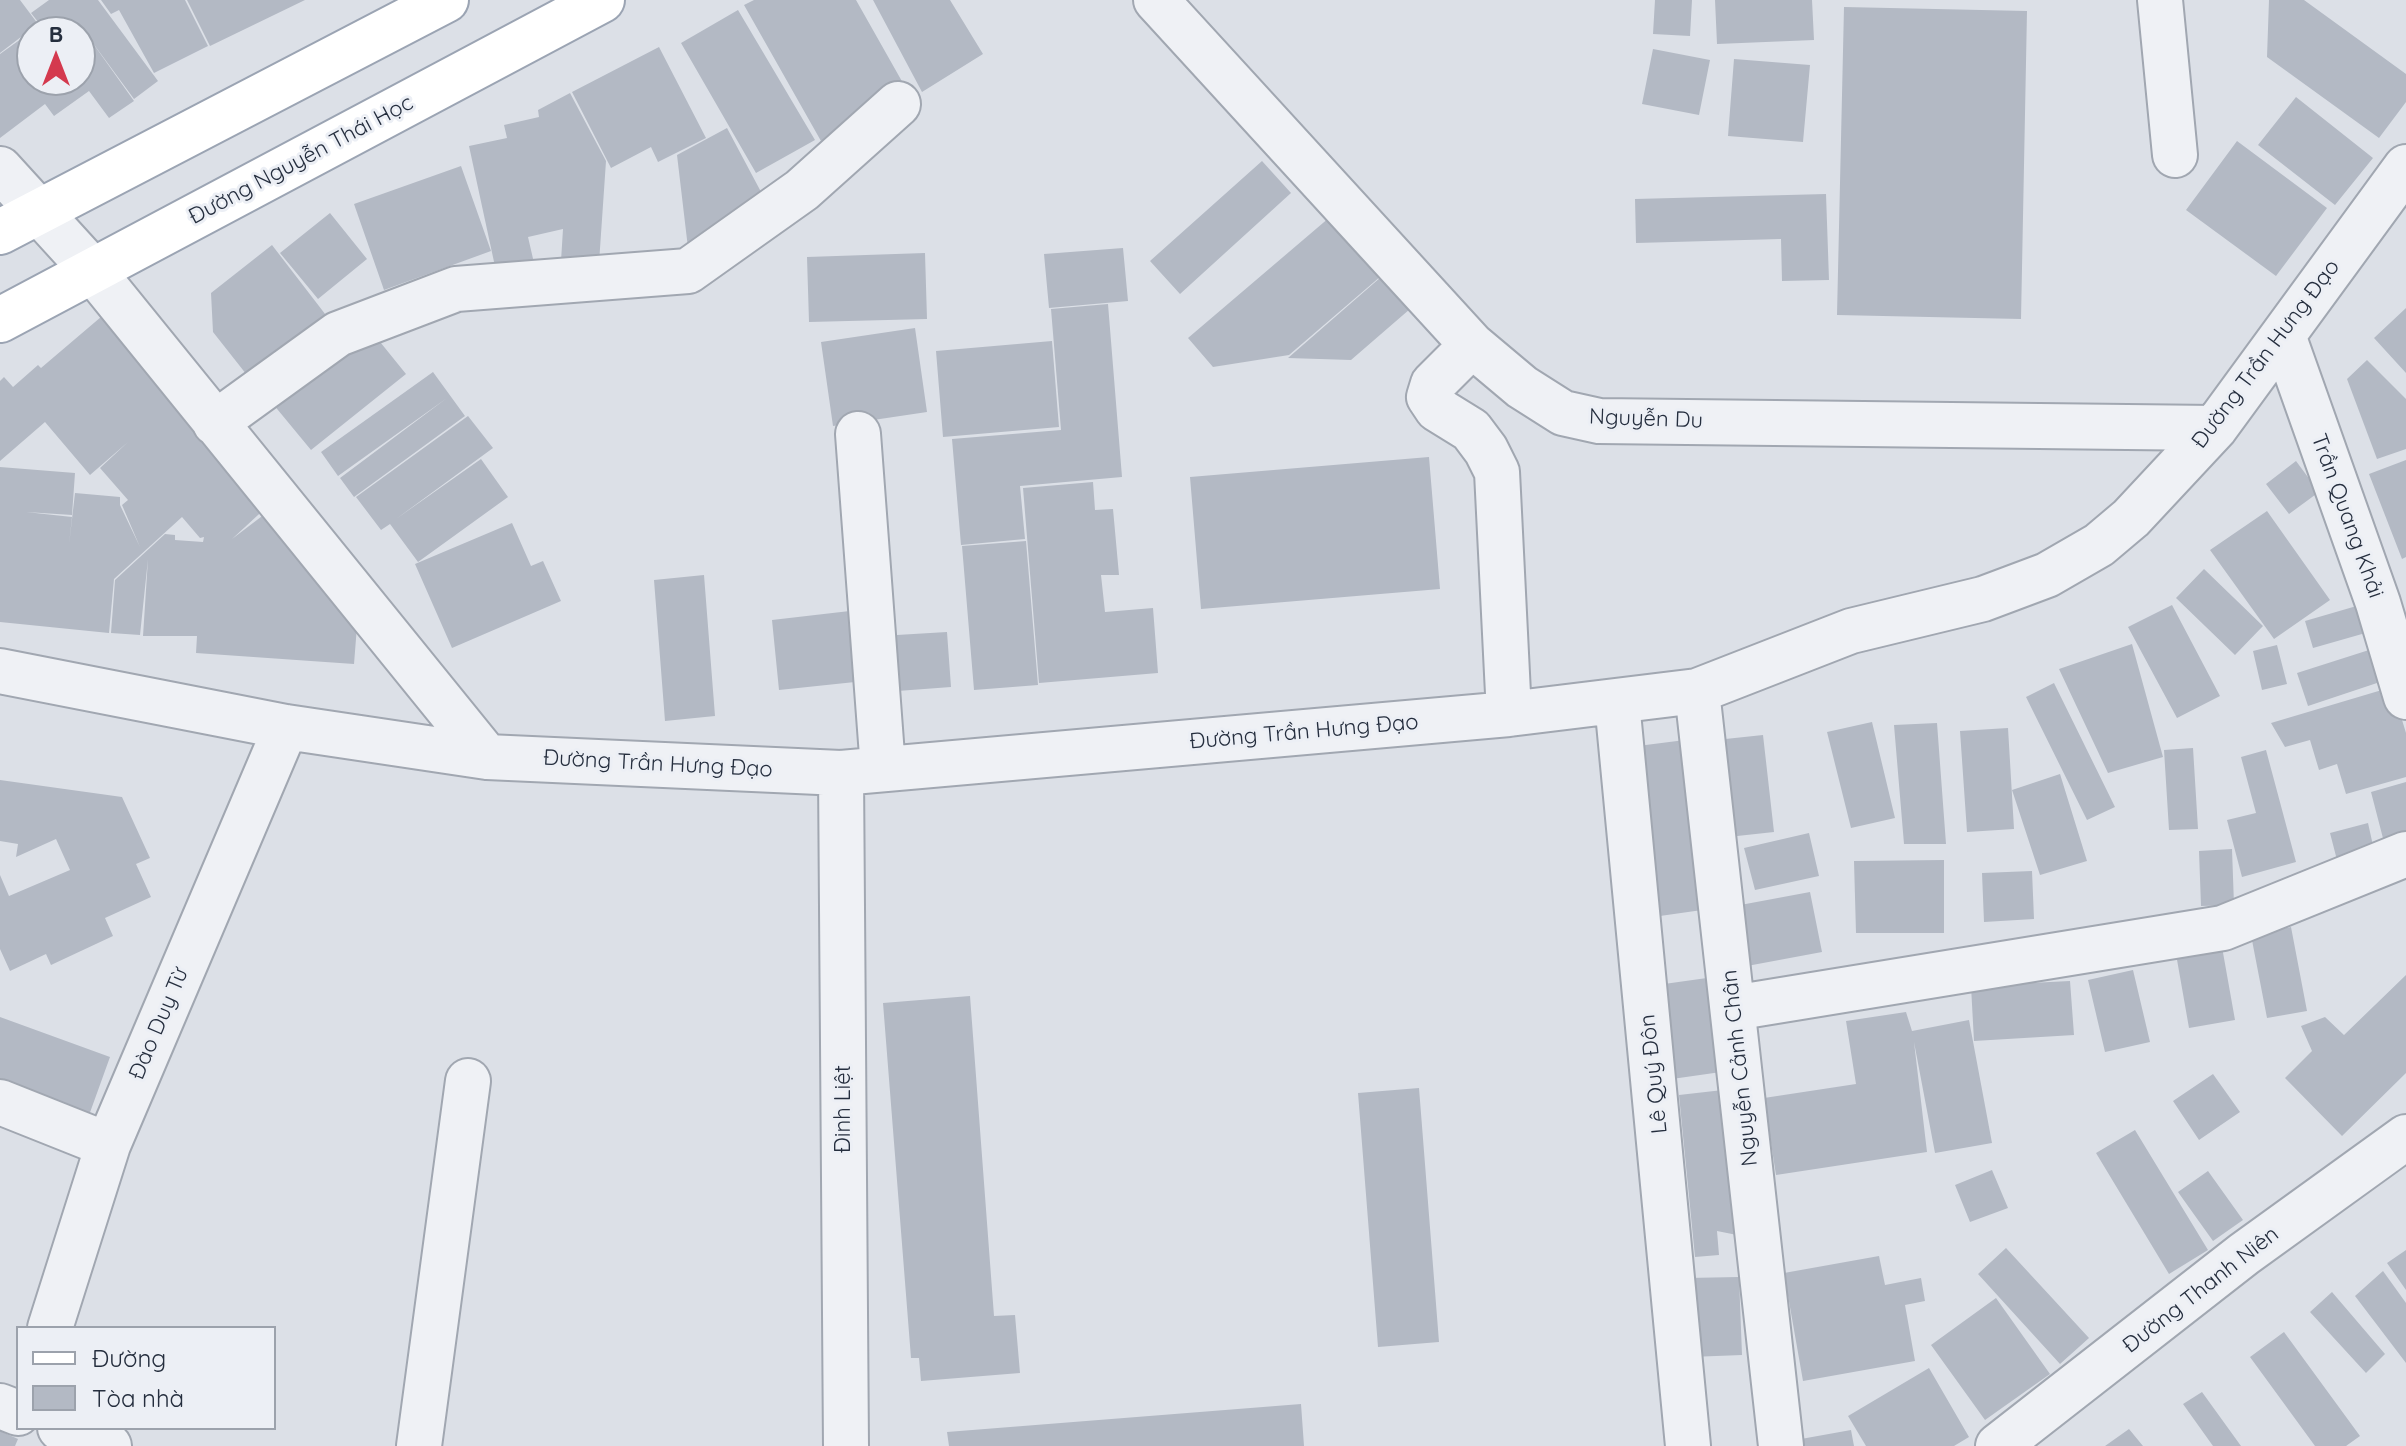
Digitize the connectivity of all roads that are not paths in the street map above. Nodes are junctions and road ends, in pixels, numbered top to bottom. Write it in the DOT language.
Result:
graph roads {
  1 [pos="446,0"];
  2 [pos="602,0"];
  3 [pos="1156,0"];
  4 [pos="2160,0"];
  5 [pos="898,104"];
  6 [pos="2175,155"];
  7 [pos="0,169"];
  8 [pos="2404,173"];
  9 [pos="39,210"];
  10 [pos="0,232"];
  11 [pos="93,271"];
  12 [pos="0,320"];
  13 [pos="2283,335"];
  14 [pos="1472,345"];
  15 [pos="215,423"];
  16 [pos="2215,428"];
  17 [pos="858,434"];
  18 [pos="2392,598"];
  19 [pos="0,671"];
  20 [pos="1697,691"];
  21 [pos="2406,697"];
  22 [pos="1617,702"];
  23 [pos="1509,714"];
  24 [pos="286,727"];
  25 [pos="487,757"];
  26 [pos="862,771"];
  27 [pos="2406,854"];
  28 [pos="1733,1008"];
  29 [pos="468,1081"];
  30 [pos="0,1102"];
  31 [pos="2406,1137"];
  32 [pos="108,1145"];
  33 [pos="51,1326"];
  34 [pos="65,1430"];
  35 [pos="2012,1442"];
  36 [pos="109,1446"];
  37 [pos="419,1446"];
  38 [pos="846,1446"];
  39 [pos="1688,1446"];
  40 [pos="1781,1446"];
  1 -- 9 [label="main road"];
  2 -- 11 [label="main road, Đường Nguyễn Thái Học"];
  3 -- 14 [label="street, Nguyễn Du"];
  4 -- 6 [label="street"];
  5 -- 15 [label="street"];
  7 -- 9 [label="street"];
  8 -- 13 [label="street, Đường Trần Hưng Đạo"];
  9 -- 10 [label="main road"];
  9 -- 11 [label="street"];
  11 -- 12 [label="main road, Đường Nguyễn Thái Học"];
  11 -- 15 [label="street"];
  13 -- 16 [label="street, Đường Trần Hưng Đạo"];
  13 -- 18 [label="street, Trần Quang Khải"];
  14 -- 16 [label="street, Nguyễn Du"];
  14 -- 23 [label="street"];
  15 -- 25 [label="street"];
  16 -- 20 [label="street, Đường Trần Hưng Đạo"];
  17 -- 26 [label="street, Đinh Liệt"];
  18 -- 21 [label="street, Trần Quang Khải"];
  19 -- 24 [label="street, Đường Trần Hưng Đạo"];
  20 -- 22 [label="street, Đường Trần Hưng Đạo"];
  20 -- 28 [label="street, Nguyễn Cảnh Chân"];
  22 -- 23 [label="street, Đường Trần Hưng Đạo"];
  22 -- 39 [label="street, Lê Quý Đôn"];
  23 -- 26 [label="street, Đường Trần Hưng Đạo"];
  24 -- 25 [label="street, Đường Trần Hưng Đạo"];
  24 -- 32 [label="street, Đào Duy Từ"];
  25 -- 26 [label="street, Đường Trần Hưng Đạo"];
  26 -- 38 [label="street, Đinh Liệt"];
  27 -- 28 [label="street"];
  28 -- 40 [label="street, Nguyễn Cảnh Chân"];
  29 -- 37 [label="street"];
  30 -- 32 [label="street"];
  31 -- 35 [label="street, Đường Thanh Niên"];
  32 -- 33 [label="street, Đào Duy Từ"];
  34 -- 36 [label="street"];
}
